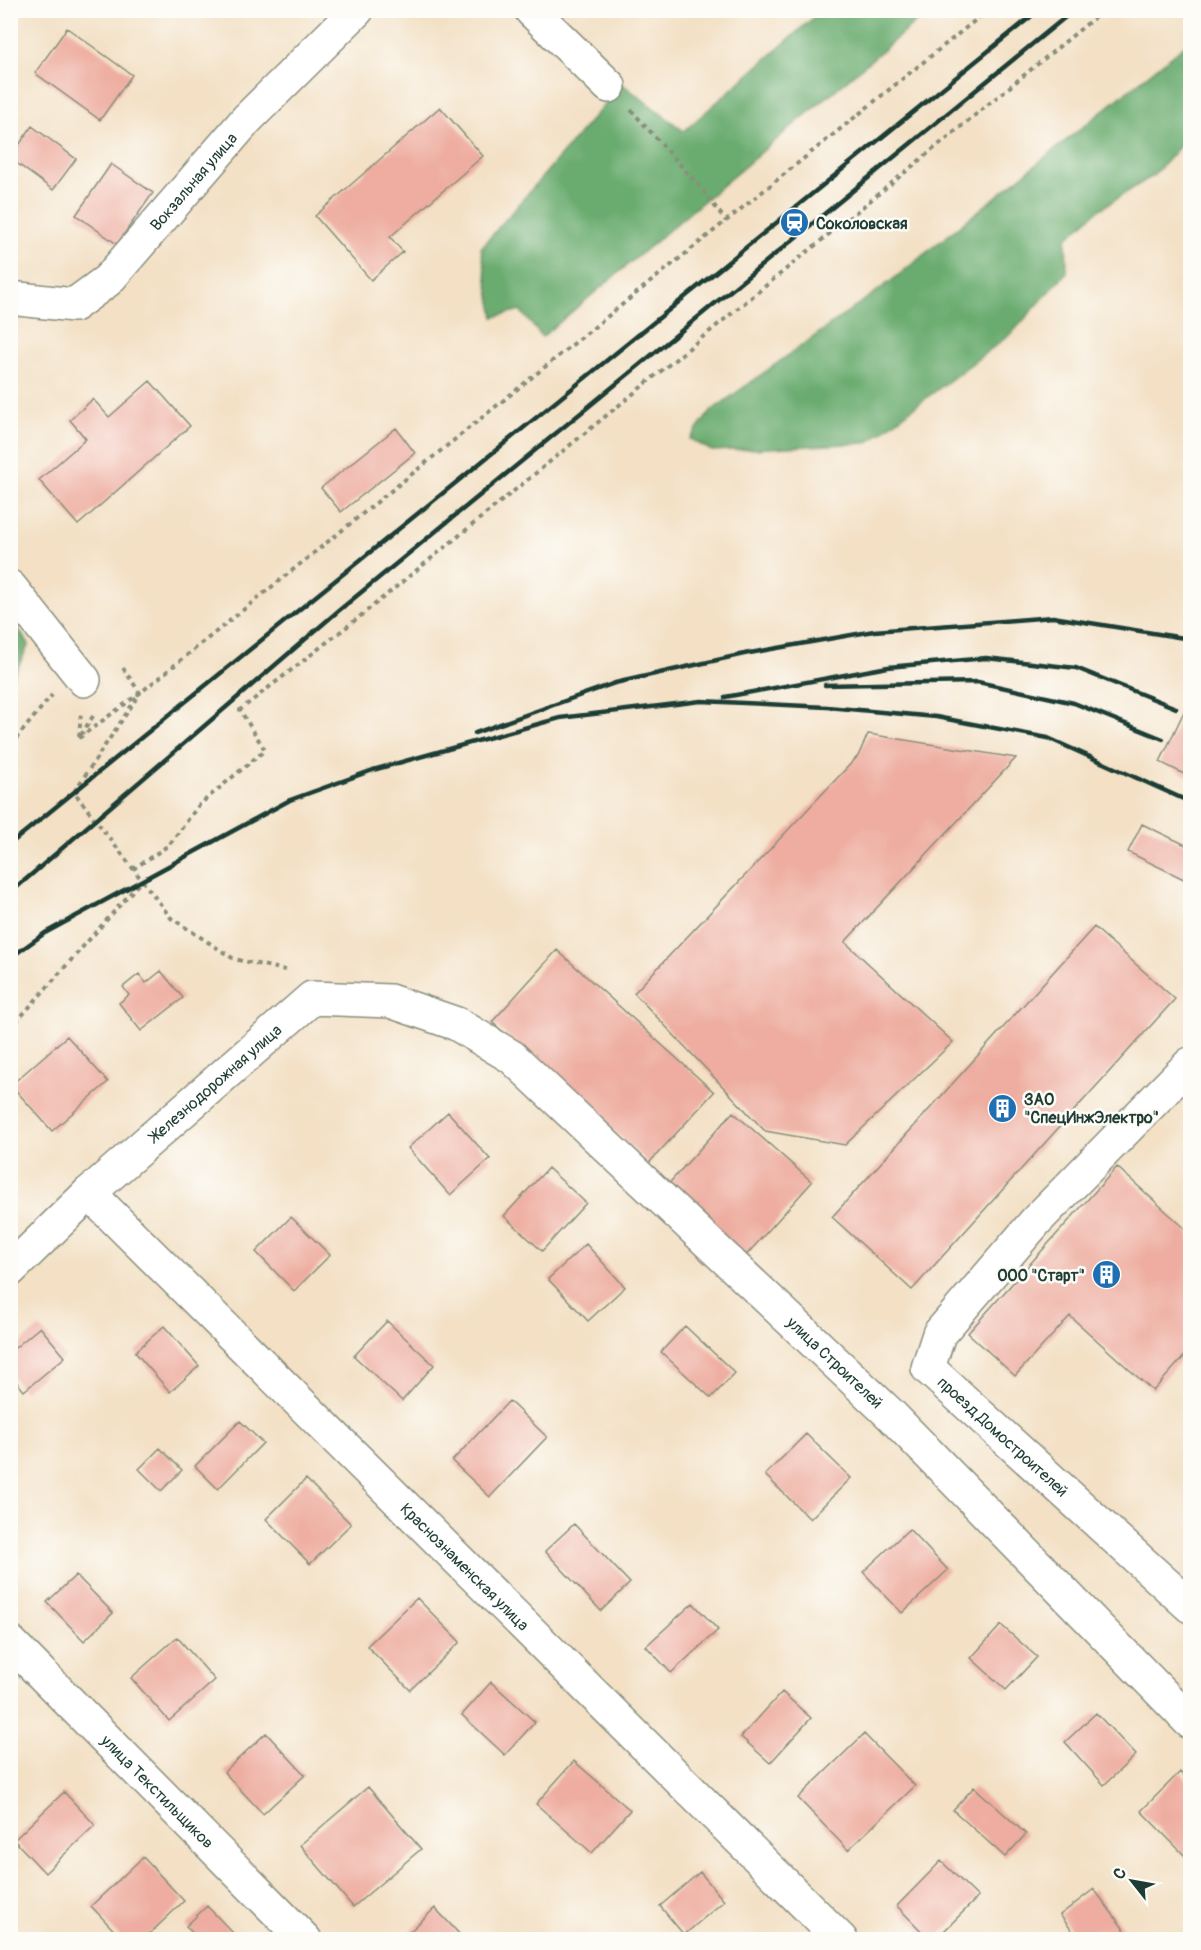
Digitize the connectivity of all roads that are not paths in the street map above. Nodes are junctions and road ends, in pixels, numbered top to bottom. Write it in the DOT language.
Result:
graph roads {
  1 [pos="357,10"];
  2 [pos="531,10"];
  3 [pos="609,86"];
  4 [pos="10,298"];
  5 [pos="10,587"];
  6 [pos="84,680"];
  7 [pos="457,1024"];
  8 [pos="1191,1064"];
  9 [pos="89,1193"];
  10 [pos="10,1270"];
  11 [pos="1191,1606"];
  12 [pos="10,1642"];
  13 [pos="1191,1722"];
  14 [pos="306,1940"];
  15 [pos="841,1940"];
  1 -- 4 [label="street, Вокзальная улица"];
  2 -- 3 [label="street"];
  5 -- 6 [label="street"];
  7 -- 9 [label="street, Железнодорожная улица"];
  7 -- 13 [label="street, улица Строителей"];
  8 -- 11 [label="street, проезд Домостроителей"];
  9 -- 10 [label="street, Железнодорожная улица"];
  9 -- 15 [label="street, Краснознаменская улица"];
  12 -- 14 [label="street, улица Текстильщиков"];
}
